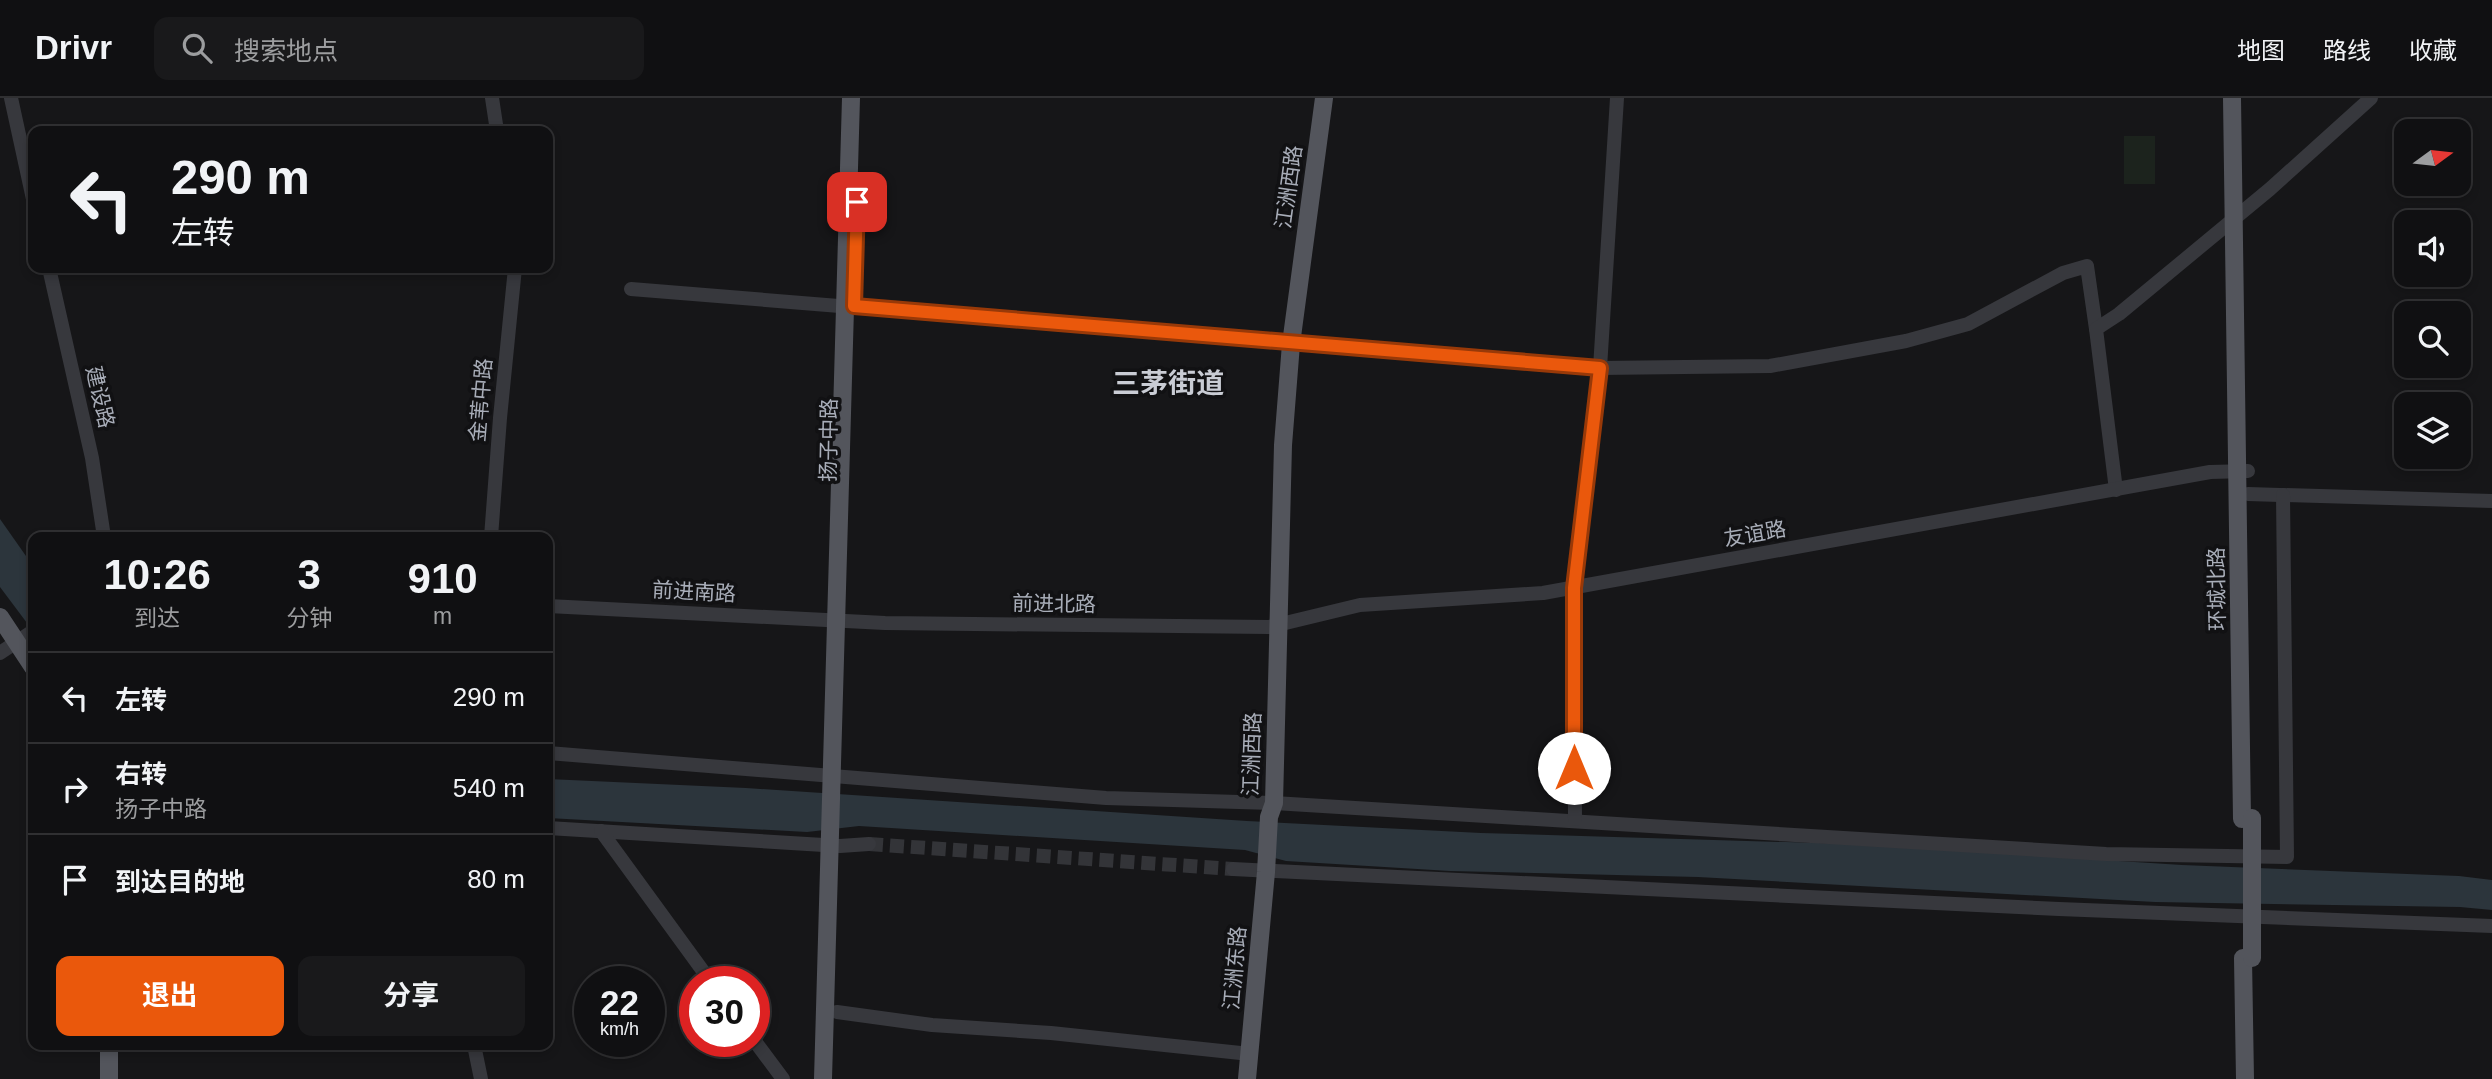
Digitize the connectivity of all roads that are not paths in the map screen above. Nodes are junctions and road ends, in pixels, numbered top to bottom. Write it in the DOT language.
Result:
graph roads {
  1 [pos="11,98"];
  2 [pos="492,98"];
  3 [pos="850,98"];
  4 [pos="860,98"];
  5 [pos="1314,98"];
  6 [pos="1324,98"];
  7 [pos="1618,98"];
  8 [pos="2232,98"];
  9 [pos="2242,98"];
  10 [pos="2371,98"];
  11 [pos="497,126"];
  12 [pos="28,176"];
  13 [pos="2239,214"];
  14 [pos="50,273"];
  15 [pos="515,273"];
  16 [pos="631,289"];
  17 [pos="850,306"];
  18 [pos="2096,329"];
  19 [pos="1286,343"];
  20 [pos="1600,368"];
  21 [pos="2243,470"];
  22 [pos="2116,490"];
  23 [pos="2248,494"];
  24 [pos="2283,495"];
  25 [pos="2492,501"];
  26 [pos="103,532"];
  27 [pos="491,532"];
  28 [pos="1574,588"];
  29 [pos="553,606"];
  30 [pos="0,617"];
  31 [pos="843,621"];
  32 [pos="1274,626"];
  33 [pos="15,640"];
  34 [pos="28,660"];
  35 [pos="28,669"];
  36 [pos="553,753"];
  37 [pos="837,779"];
  38 [pos="1270,808"];
  39 [pos="2247,818"];
  40 [pos="1575,820"];
  41 [pos="553,828"];
  42 [pos="601,831"];
  43 [pos="835,840"];
  44 [pos="869,844"];
  45 [pos="1267,867"];
  46 [pos="1233,869"];
  47 [pos="2492,926"];
  48 [pos="2248,958"];
  49 [pos="699,966"];
  50 [pos="837,1012"];
  51 [pos="100,1050"];
  52 [pos="108,1050"];
  53 [pos="475,1050"];
  54 [pos="1250,1054"];
  55 [pos="767,1057"];
  56 [pos="100,1079"];
  57 [pos="109,1079"];
  58 [pos="481,1079"];
  59 [pos="783,1079"];
  60 [pos="823,1079"];
  61 [pos="835,1079"];
  62 [pos="1247,1079"];
  63 [pos="2245,1079"];
  64 [pos="2253,1079"];
  1 -- 12 [label="street"];
  2 -- 11 [label="street"];
  3 -- 17 [label="main road, 扬子中路"];
  4 -- 17 [label="main road, 扬子中路"];
  5 -- 19 [label="main road, 江洲西路"];
  6 -- 19 [label="main road, 江洲西路"];
  7 -- 20 [label="street"];
  8 -- 13 [label="main road, 环城北路"];
  9 -- 13 [label="main road, 环城北路"];
  10 -- 13 [label="street"];
  13 -- 18 [label="street"];
  13 -- 21 [label="main road, 环城北路"];
  14 -- 26 [label="street, 建设路"];
  15 -- 27 [label="street, 金苇中路"];
  16 -- 17 [label="street"];
  17 -- 19 [label="street"];
  17 -- 31 [label="main road, 扬子中路"];
  18 -- 20 [label="street"];
  18 -- 22 [label="street"];
  19 -- 20 [label="street"];
  19 -- 32 [label="main road, 江洲西路"];
  20 -- 28 [label="street"];
  21 -- 22 [label="street, 友谊路"];
  21 -- 23 [label="main road, 环城北路"];
  21 -- 39 [label="main road, 环城北路"];
  22 -- 28 [label="street, 友谊路"];
  23 -- 24 [label="street"];
  23 -- 39 [label="main road, 环城北路"];
  24 -- 25 [label="street"];
  24 -- 40 [label="street"];
  28 -- 32 [label="street, 友谊路"];
  28 -- 40 [label="street"];
  29 -- 31 [label="street, 前进南路"];
  30 -- 33 [label="main road"];
  31 -- 32 [label="street, 前进北路"];
  31 -- 37 [label="main road, 扬子中路"];
  32 -- 38 [label="main road, 江洲西路"];
  33 -- 34 [label="main road"];
  33 -- 35 [label="main road"];
  36 -- 37 [label="street"];
  37 -- 38 [label="street"];
  37 -- 43 [label="main road, 扬子中路"];
  38 -- 40 [label="street"];
  38 -- 45 [label="main road, 江洲西路"];
  39 -- 48 [label="main road, 环城北路, bridge"];
  41 -- 42 [label="street"];
  42 -- 43 [label="street"];
  42 -- 49 [label="street"];
  43 -- 44 [label="street"];
  43 -- 50 [label="main road"];
  43 -- 60 [label="main road"];
  45 -- 46 [label="street"];
  45 -- 47 [label="street"];
  45 -- 54 [label="main road, 江洲东路"];
  48 -- 63 [label="main road, 环城北路"];
  48 -- 64 [label="main road, 环城北路"];
  50 -- 54 [label="street"];
  50 -- 61 [label="main road"];
  51 -- 56 [label="main road"];
  52 -- 57 [label="main road"];
  53 -- 58 [label="street"];
  54 -- 62 [label="main road, 江洲东路"];
  55 -- 59 [label="street"];
}
